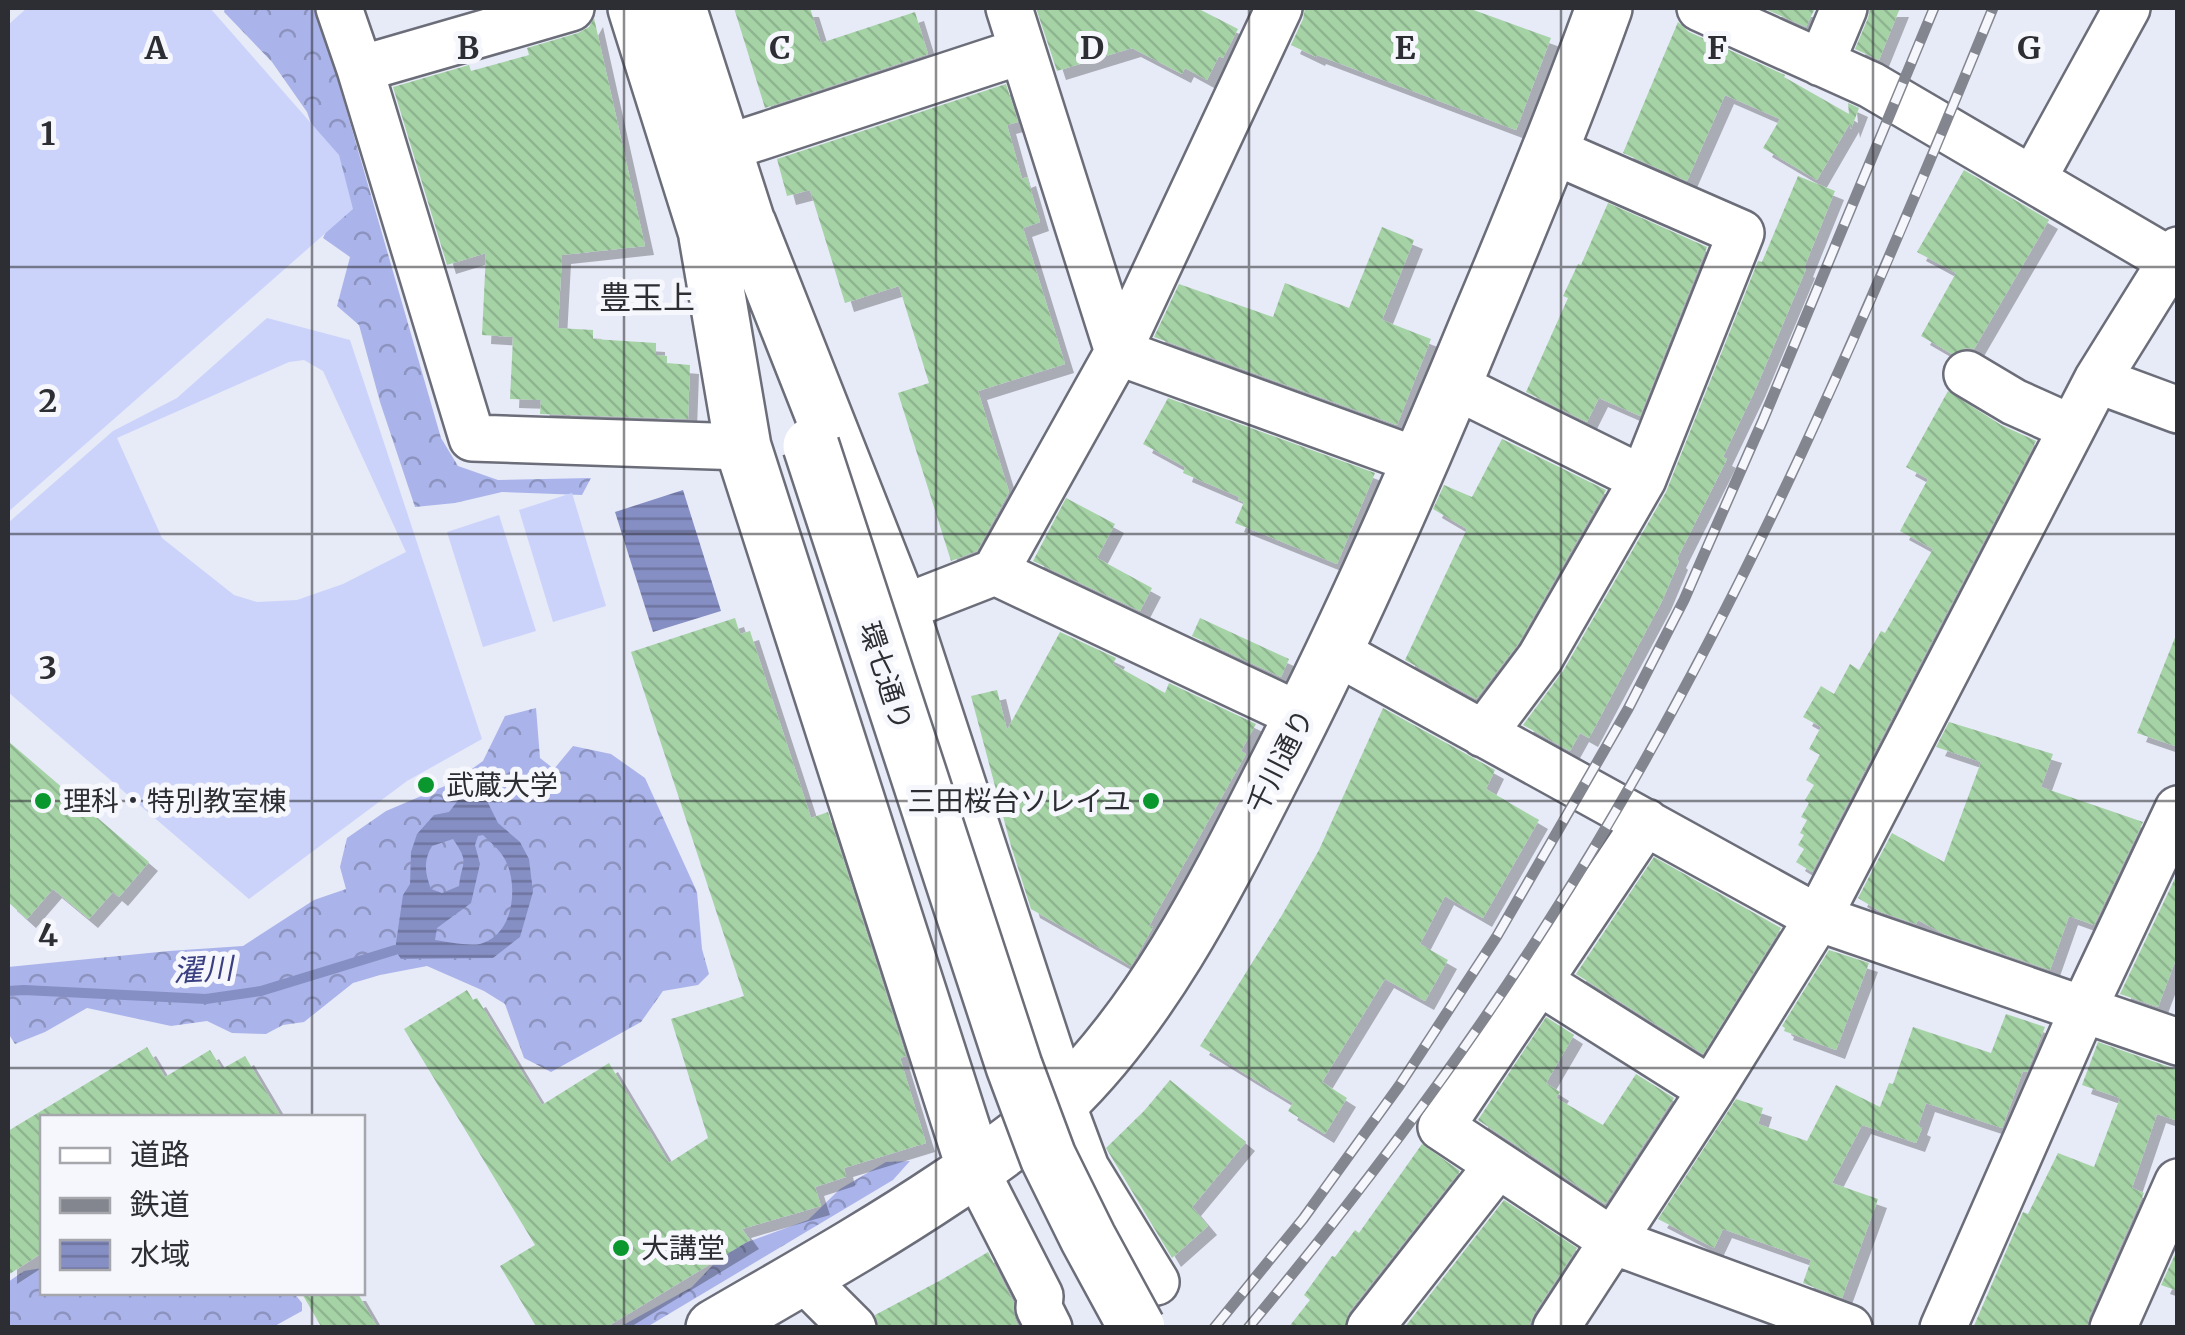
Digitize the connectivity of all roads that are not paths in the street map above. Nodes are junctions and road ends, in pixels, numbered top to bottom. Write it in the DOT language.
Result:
graph roads {
  1 [pos="340,8"];
  2 [pos="636,8"];
  3 [pos="678,8"];
  4 [pos="1009,8"];
  5 [pos="1279,8"];
  6 [pos="1700,8"];
  7 [pos="1844,8"];
  8 [pos="2127,8"];
  9 [pos="1592,10"];
  10 [pos="552,14"];
  11 [pos="1022,51"];
  12 [pos="1821,63"];
  13 [pos="360,70"];
  14 [pos="723,150"];
  15 [pos="1550,150"];
  16 [pos="2033,179"];
  17 [pos="728,230"];
  18 [pos="2176,259"];
  19 [pos="1118,352"];
  20 [pos="1967,374"];
  21 [pos="2097,380"];
  22 [pos="1453,385"];
  23 [pos="2178,410"];
  24 [pos="2072,428"];
  25 [pos="777,449"];
  26 [pos="1420,462"];
  27 [pos="1643,479"];
  28 [pos="995,572"];
  29 [pos="900,608"];
  30 [pos="1336,652"];
  31 [pos="1303,717"];
  32 [pos="1483,734"];
  33 [pos="2178,809"];
  34 [pos="1646,822"];
  35 [pos="1818,918"];
  36 [pos="1538,982"];
  37 [pos="2083,1010"];
  38 [pos="2178,1042"];
  39 [pos="1711,1090"];
  40 [pos="1061,1101"];
  41 [pos="1497,1166"];
  42 [pos="975,1169"];
  43 [pos="2178,1182"];
  44 [pos="1613,1241"];
  45 [pos="802,1277"];
  46 [pos="1147,1305"];
  47 [pos="714,1328"];
  48 [pos="853,1328"];
  49 [pos="1049,1328"];
  50 [pos="1098,1328"];
  51 [pos="1370,1328"];
  52 [pos="1556,1328"];
  53 [pos="1849,1328"];
  54 [pos="1943,1328"];
  55 [pos="2113,1328"];
  1 -- 13 [label="street"];
  2 -- 17 [label="main road, 環七通り"];
  3 -- 14 [label="main road, 環七通り"];
  4 -- 11 [label="street"];
  5 -- 19 [label="street"];
  6 -- 12 [label="street"];
  7 -- 12 [label="street"];
  8 -- 16 [label="street"];
  9 -- 15 [label="main road, 千川通り"];
  10 -- 13 [label="street"];
  11 -- 14 [label="street"];
  11 -- 19 [label="street"];
  12 -- 16 [label="street"];
  13 -- 25 [label="street"];
  14 -- 17 [label="main road, 環七通り"];
  15 -- 22 [label="main road, 千川通り"];
  15 -- 27 [label="street"];
  16 -- 18 [label="street"];
  17 -- 25 [label="main road, 環七通り"];
  17 -- 29 [label="main road"];
  18 -- 21 [label="street"];
  19 -- 26 [label="street"];
  19 -- 28 [label="street"];
  20 -- 24 [label="street"];
  21 -- 23 [label="street"];
  21 -- 24 [label="street"];
  22 -- 26 [label="main road, 千川通り"];
  22 -- 27 [label="street"];
  24 -- 35 [label="street"];
  25 -- 42 [label="main road"];
  25 -- 46 [label="main road, 環七通り, bridge"];
  25 -- 50 [label="main road, 環七通り"];
  26 -- 30 [label="main road, 千川通り"];
  27 -- 32 [label="street"];
  28 -- 29 [label="street"];
  28 -- 31 [label="street"];
  29 -- 40 [label="main road"];
  30 -- 31 [label="main road, 千川通り"];
  30 -- 32 [label="street"];
  31 -- 40 [label="main road, 千川通り"];
  32 -- 34 [label="street"];
  33 -- 37 [label="street"];
  34 -- 35 [label="street"];
  34 -- 36 [label="street"];
  35 -- 37 [label="street"];
  35 -- 39 [label="street"];
  36 -- 39 [label="street"];
  36 -- 41 [label="street"];
  37 -- 38 [label="street"];
  37 -- 54 [label="street"];
  39 -- 44 [label="street"];
  40 -- 42 [label="main road, 千川通り"];
  40 -- 46 [label="street"];
  41 -- 44 [label="street"];
  41 -- 51 [label="street"];
  42 -- 45 [label="main road, 千川通り"];
  42 -- 49 [label="street"];
  43 -- 55 [label="street"];
  44 -- 52 [label="street"];
  44 -- 53 [label="street"];
  45 -- 47 [label="main road, 千川通り"];
  45 -- 48 [label="street"];
}
